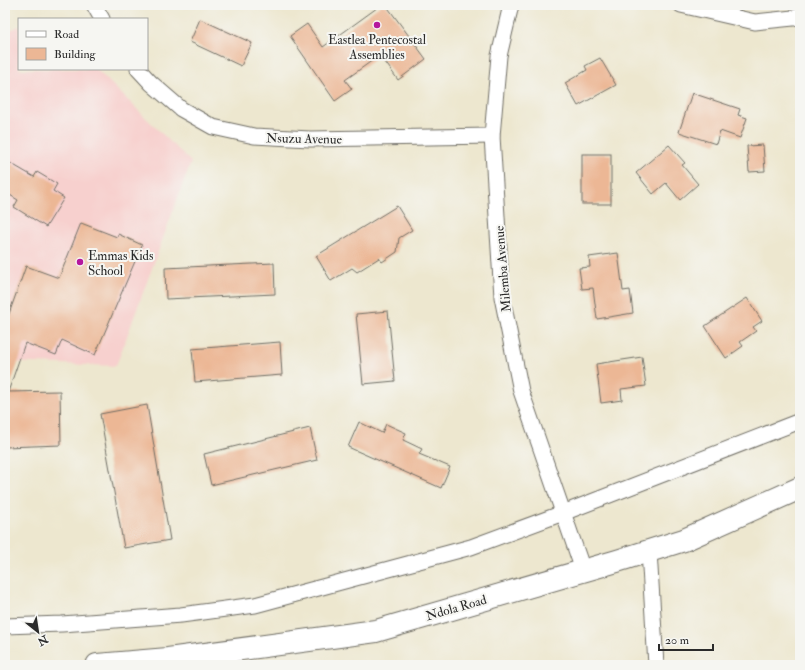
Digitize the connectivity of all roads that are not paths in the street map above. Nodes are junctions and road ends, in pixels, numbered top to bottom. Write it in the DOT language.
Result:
graph roads {
  1 [pos="94,5"];
  2 [pos="511,5"];
  3 [pos="681,5"];
  4 [pos="800,16"];
  5 [pos="101,18"];
  6 [pos="139,70"];
  7 [pos="492,136"];
  8 [pos="800,421"];
  9 [pos="800,488"];
  10 [pos="563,513"];
  11 [pos="649,551"];
  12 [pos="583,570"];
  13 [pos="5,626"];
  14 [pos="169,662"];
  15 [pos="97,665"];
  16 [pos="656,665"];
  1 -- 5 [label="street"];
  2 -- 7 [label="street, Milemba Avenue"];
  3 -- 4 [label="street"];
  6 -- 7 [label="street, Nsuzu Avenue"];
  7 -- 10 [label="street, Milemba Avenue"];
  8 -- 10 [label="street"];
  9 -- 11 [label="main road, Ndola Road"];
  10 -- 12 [label="street, Milemba Avenue"];
  10 -- 13 [label="street"];
  11 -- 12 [label="main road, Ndola Road"];
  11 -- 16 [label="street"];
  12 -- 14 [label="main road, Ndola Road"];
  14 -- 15 [label="main road, Ndola Road"];
}
